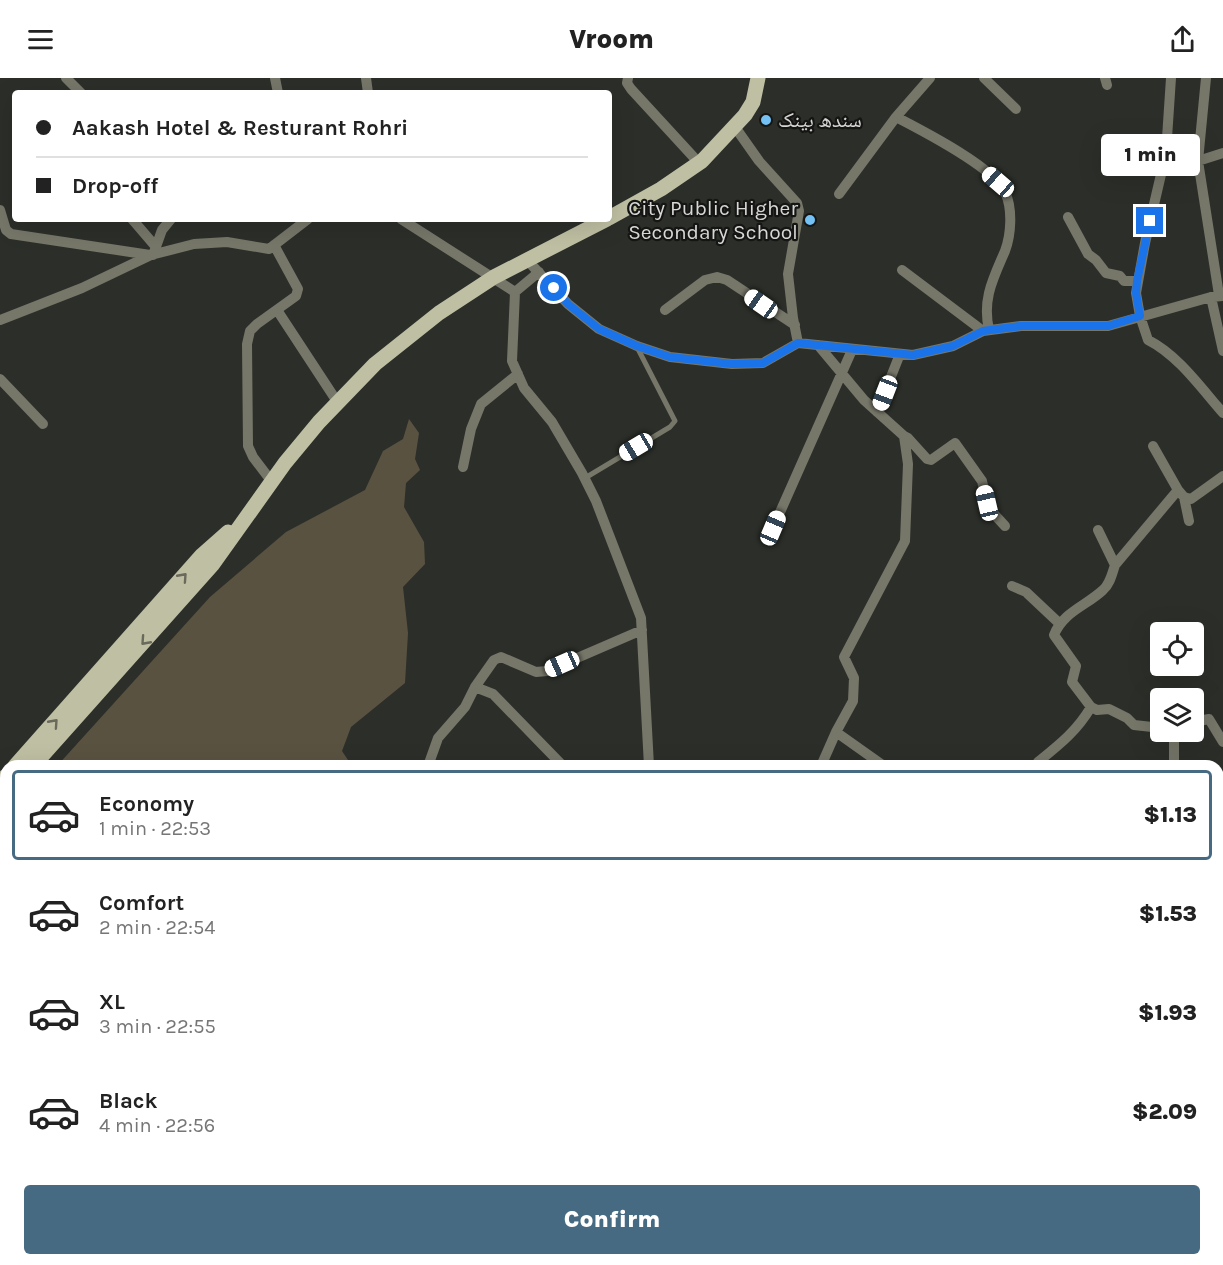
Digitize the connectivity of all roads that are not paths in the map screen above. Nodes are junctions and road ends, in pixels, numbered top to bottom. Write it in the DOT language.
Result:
graph roads {
  1 [pos="66,78"];
  2 [pos="628,78"];
  3 [pos="758,78"];
  4 [pos="930,78"];
  5 [pos="984,78"];
  6 [pos="1171,78"];
  7 [pos="1206,78"];
  8 [pos="78,90"];
  9 [pos="1016,109"];
  10 [pos="896,117"];
  11 [pos="735,127"];
  12 [pos="1166,153"];
  13 [pos="1223,153"];
  14 [pos="1198,161"];
  15 [pos="699,163"];
  16 [pos="839,194"];
  17 [pos="0,210"];
  18 [pos="612,216"];
  19 [pos="1068,217"];
  20 [pos="134,222"];
  21 [pos="169,222"];
  22 [pos="304,222"];
  23 [pos="406,222"];
  24 [pos="601,222"];
  25 [pos="274,245"];
  26 [pos="153,252"];
  27 [pos="528,261"];
  28 [pos="902,270"];
  29 [pos="539,273"];
  30 [pos="494,277"];
  31 [pos="1137,281"];
  32 [pos="514,292"];
  33 [pos="1217,296"];
  34 [pos="277,310"];
  35 [pos="665,310"];
  36 [pos="1140,316"];
  37 [pos="0,320"];
  38 [pos="795,325"];
  39 [pos="986,331"];
  40 [pos="798,343"];
  41 [pos="818,345"];
  42 [pos="637,346"];
  43 [pos="852,350"];
  44 [pos="1223,351"];
  45 [pos="900,354"];
  46 [pos="841,372"];
  47 [pos="518,374"];
  48 [pos="0,379"];
  49 [pos="338,403"];
  50 [pos="877,412"];
  51 [pos="1223,413"];
  52 [pos="43,424"];
  53 [pos="904,436"];
  54 [pos="1153,446"];
  55 [pos="464,467"];
  56 [pos="1223,476"];
  57 [pos="585,478"];
  58 [pos="272,482"];
  59 [pos="1181,494"];
  60 [pos="249,514"];
  61 [pos="1189,521"];
  62 [pos="1005,526"];
  63 [pos="773,528"];
  64 [pos="1098,530"];
  65 [pos="1115,565"];
  66 [pos="1012,586"];
  67 [pos="1060,624"];
  68 [pos="642,630"];
  69 [pos="475,687"];
  70 [pos="1091,707"];
  71 [pos="1204,719"];
  72 [pos="1150,727"];
  73 [pos="836,732"];
  74 [pos="1174,742"];
  75 [pos="1223,742"];
  76 [pos="20,760"];
  77 [pos="38,760"];
  78 [pos="430,760"];
  79 [pos="556,760"];
  80 [pos="649,760"];
  81 [pos="824,760"];
  82 [pos="876,760"];
  83 [pos="1040,760"];
  84 [pos="1174,760"];
  1 -- 8 [label="street"];
  2 -- 15 [label="street"];
  3 -- 11 [label="main road"];
  4 -- 10 [label="street"];
  5 -- 9 [label="street"];
  6 -- 12 [label="street"];
  7 -- 14 [label="street"];
  10 -- 16 [label="street"];
  10 -- 39 [label="street"];
  11 -- 15 [label="main road"];
  11 -- 38 [label="street"];
  12 -- 14 [label="street"];
  12 -- 31 [label="street"];
  13 -- 14 [label="street"];
  14 -- 33 [label="street"];
  15 -- 18 [label="main road"];
  17 -- 26 [label="street"];
  19 -- 31 [label="street"];
  20 -- 26 [label="street"];
  21 -- 26 [label="street"];
  22 -- 25 [label="street"];
  23 -- 30 [label="street"];
  24 -- 27 [label="main road"];
  25 -- 26 [label="street"];
  25 -- 34 [label="street"];
  26 -- 37 [label="street"];
  27 -- 29 [label="street"];
  27 -- 30 [label="main road"];
  28 -- 39 [label="street"];
  29 -- 32 [label="street"];
  29 -- 42 [label="street"];
  30 -- 32 [label="street"];
  30 -- 49 [label="main road"];
  31 -- 36 [label="street"];
  32 -- 47 [label="street"];
  33 -- 36 [label="street"];
  33 -- 44 [label="street"];
  34 -- 49 [label="street"];
  34 -- 58 [label="street"];
  35 -- 38 [label="street"];
  36 -- 39 [label="street"];
  36 -- 51 [label="street"];
  38 -- 40 [label="street"];
  39 -- 45 [label="street"];
  40 -- 41 [label="street"];
  40 -- 42 [label="street"];
  41 -- 43 [label="street"];
  41 -- 46 [label="street"];
  42 -- 57 [label="lane"];
  43 -- 45 [label="street"];
  43 -- 46 [label="street"];
  45 -- 50 [label="street"];
  46 -- 50 [label="street"];
  46 -- 63 [label="street"];
  47 -- 55 [label="street"];
  47 -- 57 [label="street"];
  48 -- 52 [label="street"];
  49 -- 58 [label="main road"];
  50 -- 53 [label="street"];
  53 -- 62 [label="street"];
  53 -- 73 [label="street"];
  54 -- 59 [label="street"];
  56 -- 59 [label="street"];
  57 -- 68 [label="street"];
  58 -- 60 [label="main road"];
  59 -- 61 [label="street"];
  59 -- 65 [label="street"];
  76 -- 60 [label="main road, one-way"];
  60 -- 77 [label="main road, one-way"];
  64 -- 65 [label="street"];
  65 -- 67 [label="street"];
  66 -- 67 [label="street"];
  67 -- 70 [label="street"];
  68 -- 69 [label="street"];
  68 -- 80 [label="street"];
  69 -- 78 [label="street"];
  69 -- 79 [label="street"];
  70 -- 72 [label="street"];
  70 -- 83 [label="street"];
  71 -- 75 [label="street"];
  73 -- 81 [label="street"];
  73 -- 82 [label="street"];
  74 -- 84 [label="street"];
}
